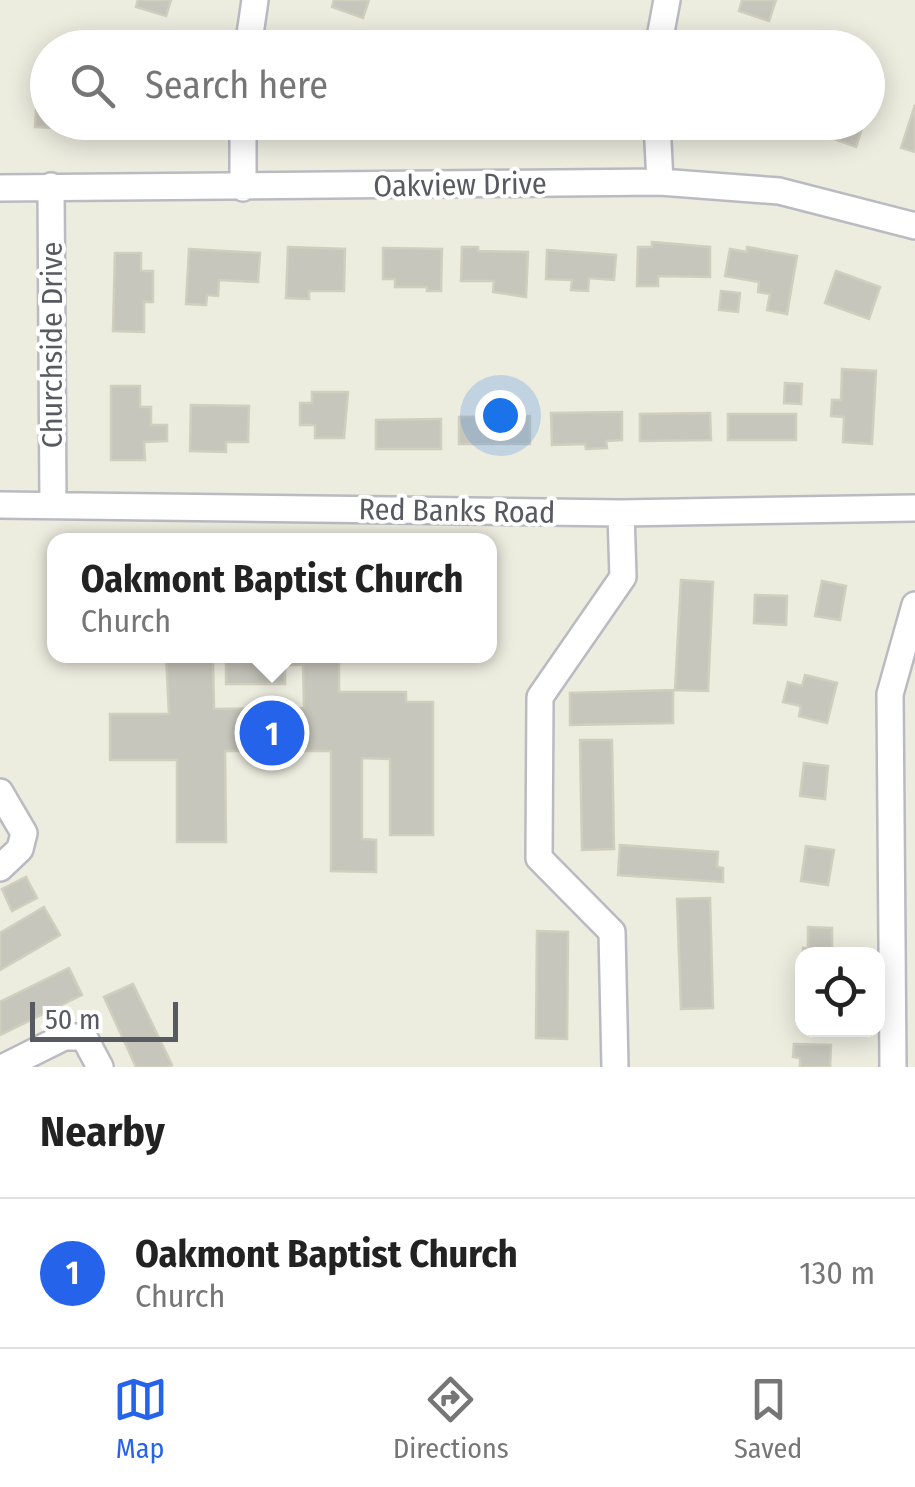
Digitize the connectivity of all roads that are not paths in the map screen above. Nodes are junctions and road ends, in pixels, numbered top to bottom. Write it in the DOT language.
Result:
graph roads {
  1 [pos="255,0"];
  2 [pos="668,0"];
  3 [pos="251,30"];
  4 [pos="662,30"];
  5 [pos="243,140"];
  6 [pos="658,140"];
  7 [pos="660,182"];
  8 [pos="50,186"];
  9 [pos="0,188"];
  10 [pos="243,188"];
  11 [pos="915,226"];
  12 [pos="53,504"];
  13 [pos="0,506"];
  14 [pos="915,508"];
  15 [pos="621,513"];
  16 [pos="915,605"];
  17 [pos="0,792"];
  18 [pos="0,868"];
  19 [pos="903,984"];
  20 [pos="4,1067"];
  21 [pos="100,1067"];
  22 [pos="616,1067"];
  23 [pos="893,1067"];
  1 -- 3 [label="street"];
  2 -- 4 [label="street"];
  5 -- 10 [label="street"];
  6 -- 7 [label="street"];
  7 -- 10 [label="street, Oakview Drive"];
  7 -- 11 [label="street, Oakview Drive"];
  8 -- 9 [label="street, Oakview Drive"];
  8 -- 10 [label="street, Oakview Drive"];
  8 -- 12 [label="street, Churchside Drive"];
  12 -- 13 [label="street, Red Banks Road"];
  12 -- 15 [label="street, Red Banks Road"];
  14 -- 15 [label="street, Red Banks Road"];
  15 -- 22 [label="street"];
  16 -- 19 [label="street"];
  17 -- 18 [label="street"];
  19 -- 23 [label="street"];
  20 -- 21 [label="street"];
}
